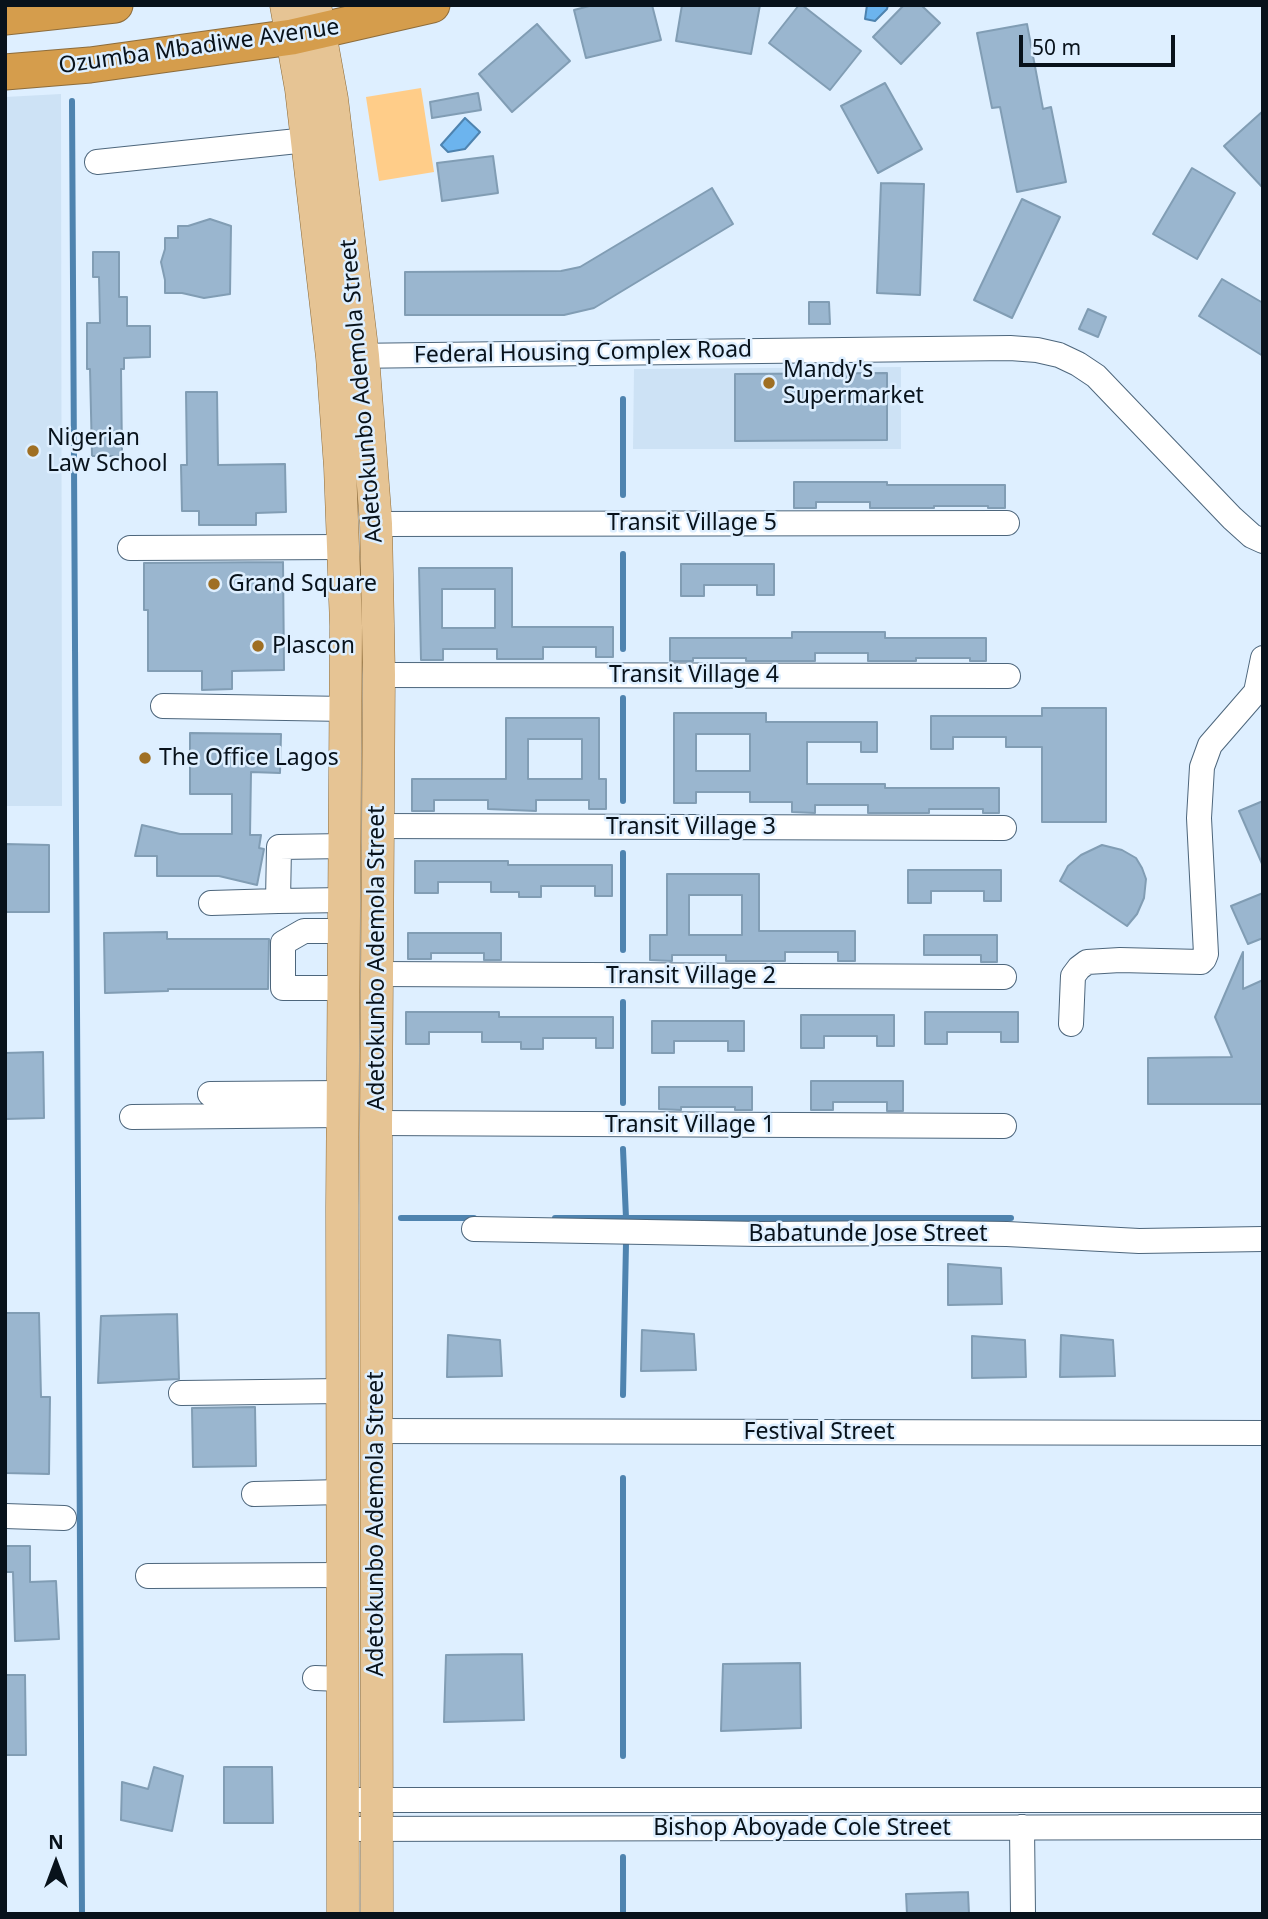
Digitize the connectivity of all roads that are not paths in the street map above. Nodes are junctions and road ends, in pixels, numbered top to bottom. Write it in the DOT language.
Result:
graph roads {
  1 [pos="115,5"];
  2 [pos="432,5"];
  3 [pos="5,17"];
  4 [pos="303,20"];
  5 [pos="5,72"];
  6 [pos="307,140"];
  7 [pos="97,162"];
  8 [pos="363,356"];
  9 [pos="332,357"];
  10 [pos="1007,523"];
  11 [pos="376,524"];
  12 [pos="1263,541"];
  13 [pos="343,547"];
  14 [pos="130,548"];
  15 [pos="1263,658"];
  16 [pos="379,675"];
  17 [pos="1008,676"];
  18 [pos="163,706"];
  19 [pos="347,709"];
  20 [pos="378,826"];
  21 [pos="1004,828"];
  22 [pos="346,846"];
  23 [pos="345,900"];
  24 [pos="278,901"];
  25 [pos="211,903"];
  26 [pos="345,931"];
  27 [pos="378,974"];
  28 [pos="1004,977"];
  29 [pos="344,988"];
  30 [pos="1071,1024"];
  31 [pos="210,1094"];
  32 [pos="343,1104"];
  33 [pos="132,1118"];
  34 [pos="376,1123"];
  35 [pos="1004,1126"];
  36 [pos="474,1229"];
  37 [pos="1263,1239"];
  38 [pos="342,1391"];
  39 [pos="181,1393"];
  40 [pos="376,1431"];
  41 [pos="1263,1433"];
  42 [pos="342,1492"];
  43 [pos="254,1493"];
  44 [pos="5,1516"];
  45 [pos="64,1518"];
  46 [pos="342,1575"];
  47 [pos="148,1576"];
  48 [pos="1263,1800"];
  49 [pos="342,1815"];
  50 [pos="377,1815"];
  51 [pos="1022,1827"];
  52 [pos="1263,1827"];
  53 [pos="343,1914"];
  54 [pos="377,1914"];
  55 [pos="1023,1914"];
  1 -- 3 [label="highway"];
  2 -- 4 [label="highway, Ozumba Mbadiwe Avenue"];
  4 -- 5 [label="highway, Ozumba Mbadiwe Avenue"];
  4 -- 6 [label="main road, Adetokunbo Ademola Street"];
  4 -- 8 [label="main road, Adetokunbo Ademola Street"];
  6 -- 7 [label="street"];
  6 -- 9 [label="main road, Adetokunbo Ademola Street"];
  8 -- 9 [label="street, Federal Housing Complex Road"];
  8 -- 11 [label="main road, Adetokunbo Ademola Street"];
  8 -- 12 [label="street, Federal Housing Complex Road"];
  9 -- 13 [label="main road, Adetokunbo Ademola Street"];
  10 -- 11 [label="street, Transit Village 5"];
  11 -- 16 [label="main road, Adetokunbo Ademola Street"];
  13 -- 14 [label="street"];
  13 -- 19 [label="main road, Adetokunbo Ademola Street"];
  15 -- 30 [label="street"];
  16 -- 17 [label="street, Transit Village 4"];
  16 -- 20 [label="main road, Adetokunbo Ademola Street"];
  18 -- 19 [label="street"];
  19 -- 22 [label="main road, Adetokunbo Ademola Street"];
  20 -- 21 [label="street, Transit Village 3"];
  20 -- 27 [label="main road, Adetokunbo Ademola Street"];
  22 -- 23 [label="main road, Adetokunbo Ademola Street"];
  22 -- 24 [label="street"];
  23 -- 24 [label="street"];
  23 -- 26 [label="main road, Adetokunbo Ademola Street"];
  24 -- 25 [label="street"];
  26 -- 29 [label="main road, Adetokunbo Ademola Street"];
  26 -- 29 [label="street"];
  27 -- 28 [label="street, Transit Village 2"];
  27 -- 34 [label="main road, Adetokunbo Ademola Street"];
  29 -- 32 [label="main road, Adetokunbo Ademola Street"];
  31 -- 32 [label="street"];
  32 -- 33 [label="street"];
  32 -- 38 [label="main road, Adetokunbo Ademola Street"];
  34 -- 35 [label="street, Transit Village 1"];
  34 -- 40 [label="main road, Adetokunbo Ademola Street"];
  36 -- 37 [label="street, Babatunde Jose Street"];
  38 -- 39 [label="street"];
  38 -- 42 [label="main road, Adetokunbo Ademola Street"];
  40 -- 41 [label="street, Festival Street"];
  40 -- 50 [label="main road, Adetokunbo Ademola Street"];
  42 -- 43 [label="street"];
  42 -- 46 [label="main road, Adetokunbo Ademola Street"];
  44 -- 45 [label="street"];
  46 -- 47 [label="street"];
  46 -- 49 [label="main road, Adetokunbo Ademola Street"];
  48 -- 50 [label="street, Bishop Aboyade Cole Street"];
  49 -- 50 [label="street, Bishop Aboyade Cole Street"];
  49 -- 53 [label="main road, Adetokunbo Ademola Street"];
  50 -- 51 [label="street, Bishop Aboyade Cole Street"];
  50 -- 54 [label="main road, Adetokunbo Ademola Street"];
  51 -- 52 [label="street, Bishop Aboyade Cole Street"];
  51 -- 55 [label="street"];
}
